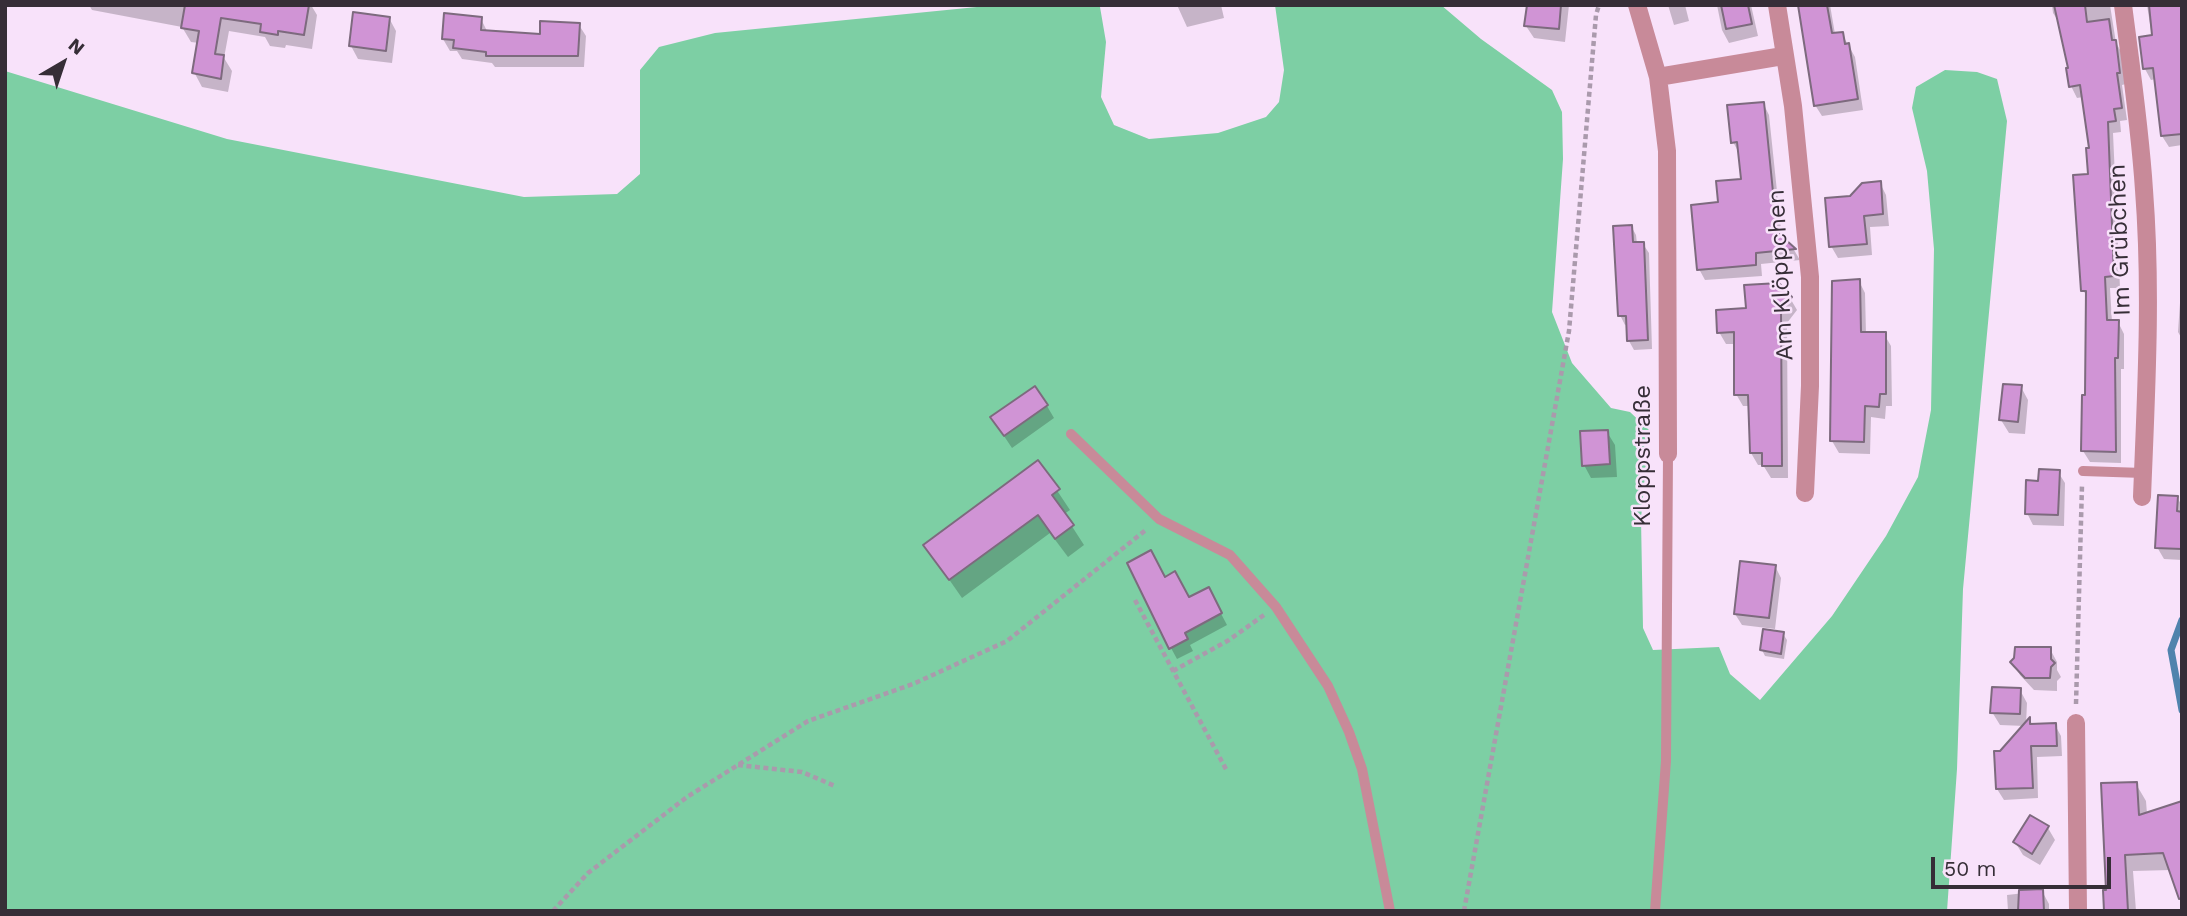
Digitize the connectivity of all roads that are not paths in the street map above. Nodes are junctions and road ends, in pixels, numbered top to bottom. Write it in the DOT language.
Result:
graph roads {
  1 [pos="1637,5"];
  2 [pos="1777,5"];
  3 [pos="2123,5"];
  4 [pos="1783,56"];
  5 [pos="1658,77"];
  6 [pos="1071,434"];
  7 [pos="1668,454"];
  8 [pos="2082,471"];
  9 [pos="2143,473"];
  10 [pos="1805,493"];
  11 [pos="2142,498"];
  12 [pos="2076,723"];
  13 [pos="1390,911"];
  14 [pos="1655,911"];
  15 [pos="2078,911"];
  1 -- 5 [label="street, Kloppstraße"];
  2 -- 4 [label="street, Am Klöppchen"];
  3 -- 9 [label="street, Im Grübchen"];
  4 -- 5 [label="street"];
  4 -- 10 [label="street, Am Klöppchen"];
  5 -- 7 [label="street, Kloppstraße"];
  6 -- 13 [label="lane"];
  7 -- 14 [label="lane, Kloppstraße"];
  8 -- 9 [label="lane"];
  9 -- 11 [label="street, Im Grübchen"];
  12 -- 15 [label="street"];
}
